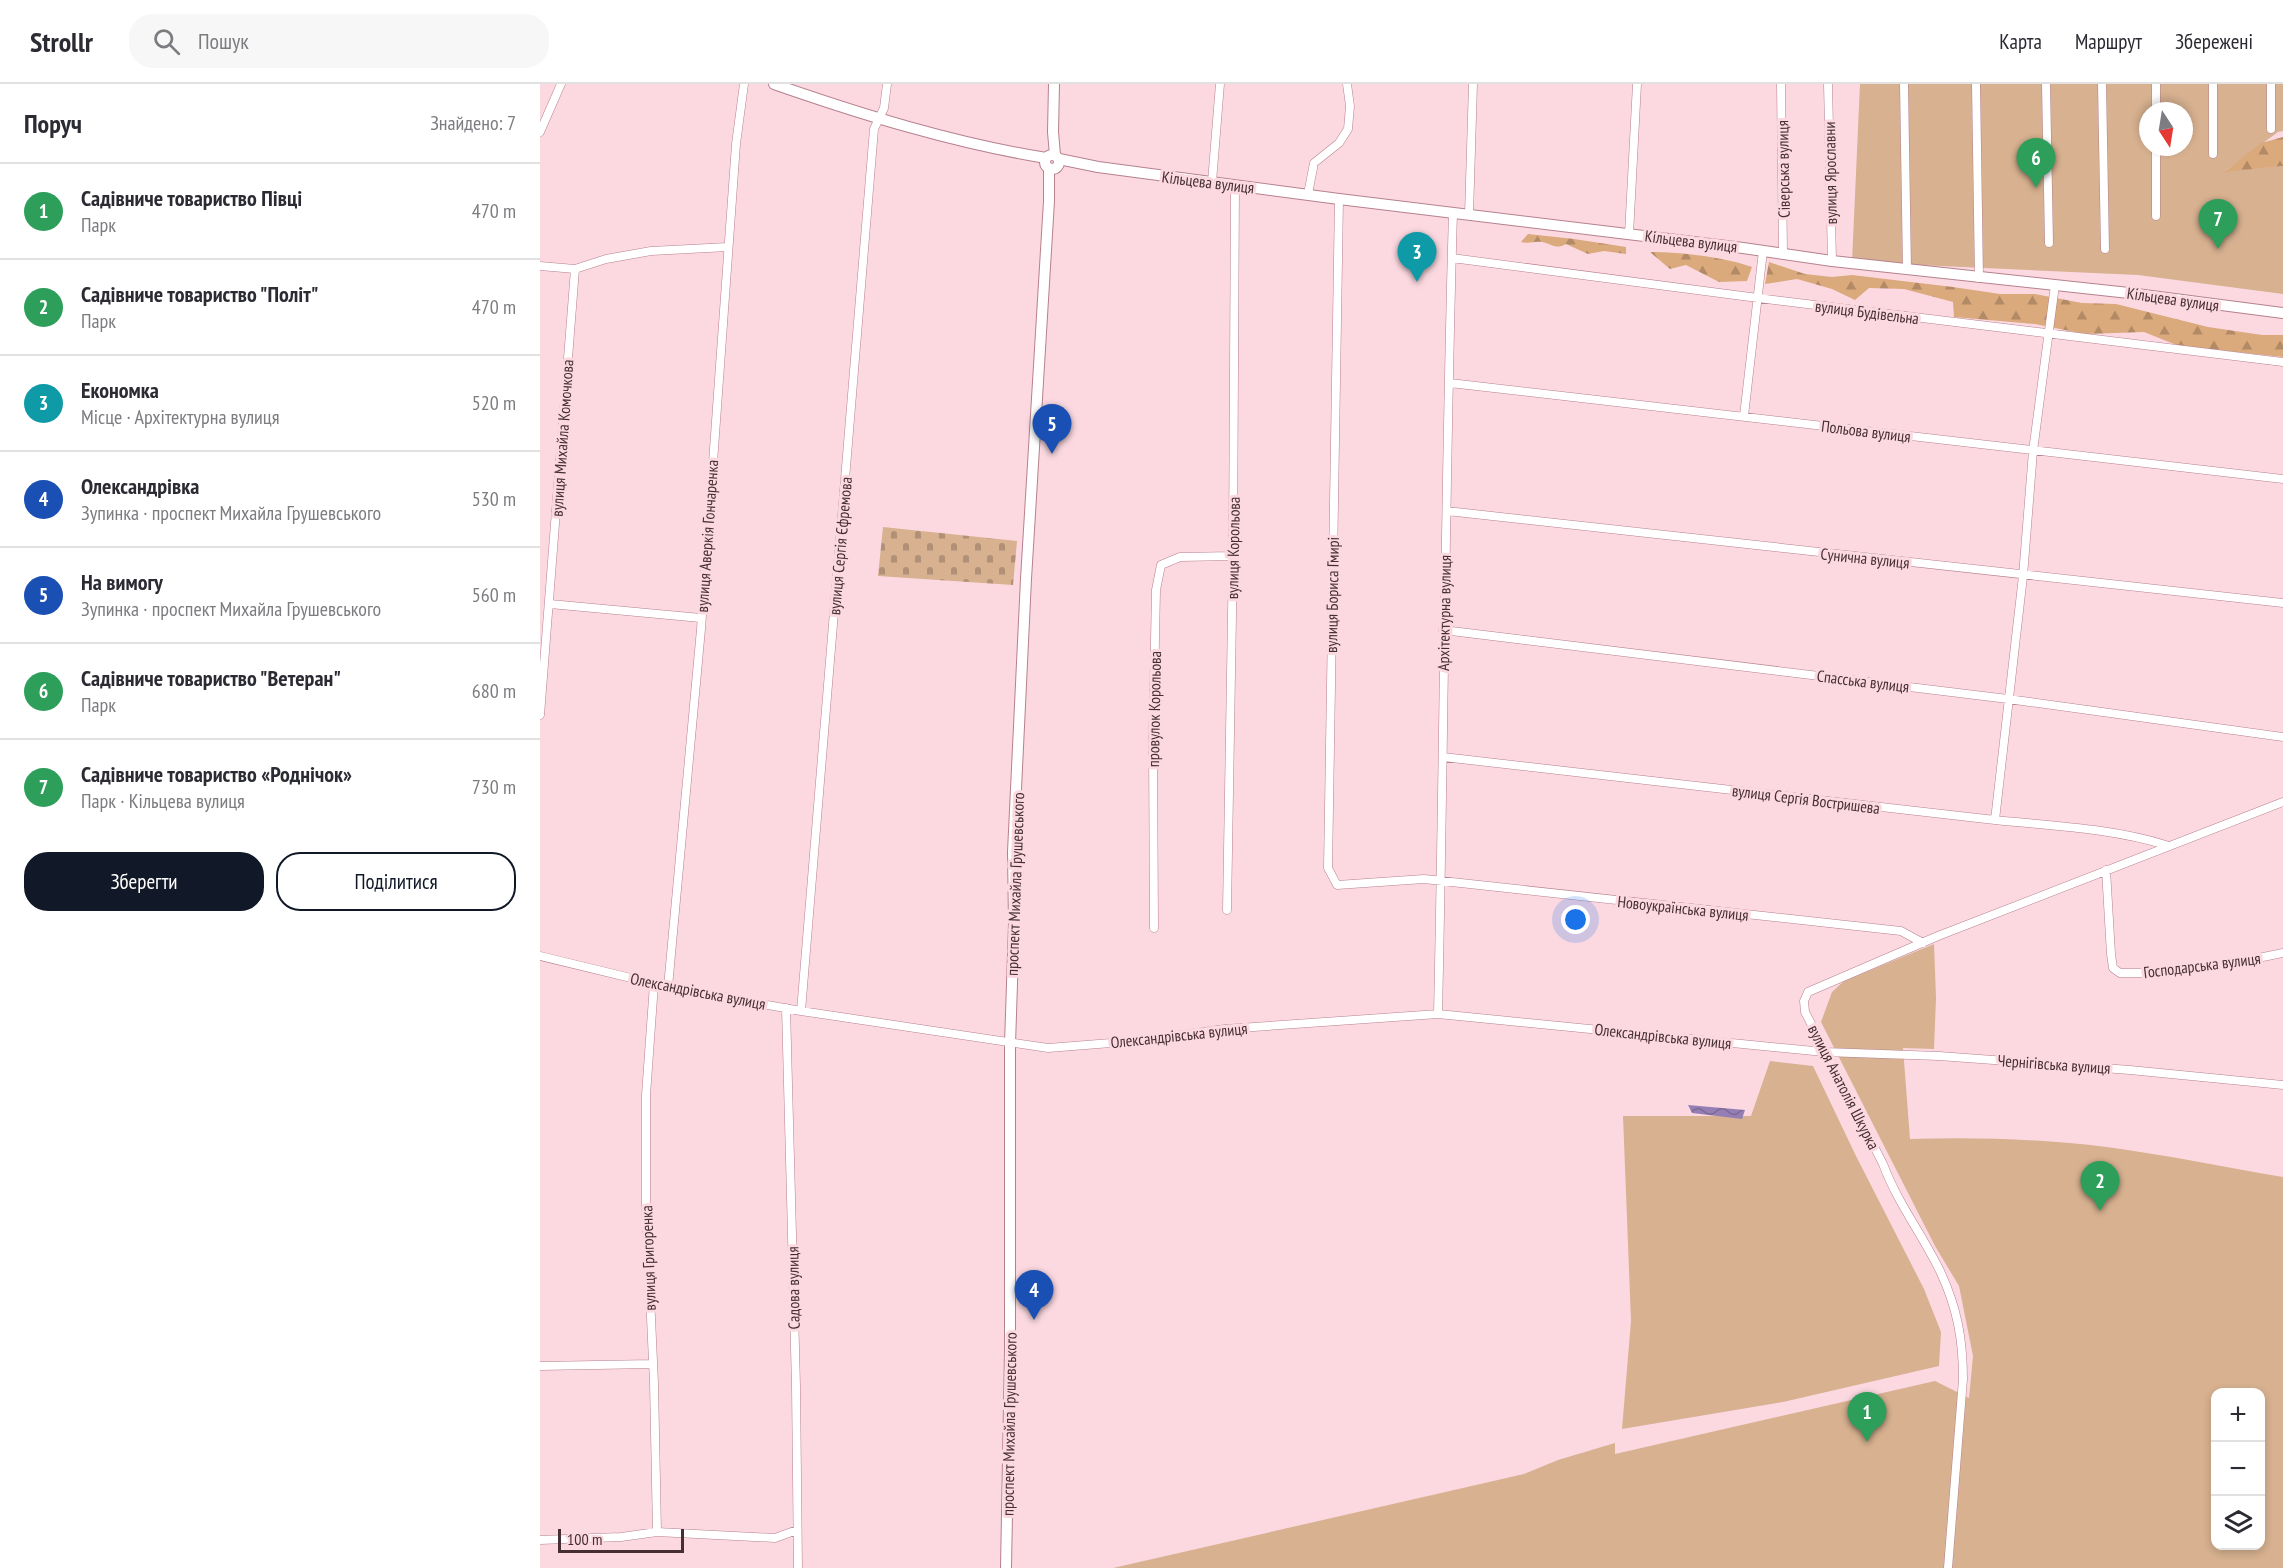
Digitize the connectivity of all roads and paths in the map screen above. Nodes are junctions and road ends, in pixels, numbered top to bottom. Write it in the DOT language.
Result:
graph roads {
  1 [pos="561,84"];
  2 [pos="744,84"];
  3 [pos="774,84"];
  4 [pos="887,84"];
  5 [pos="1054,84"];
  6 [pos="1220,84"];
  7 [pos="1347,84"];
  8 [pos="1473,84"];
  9 [pos="1637,84"];
  10 [pos="1781,84"];
  11 [pos="1828,84"];
  12 [pos="1904,84"];
  13 [pos="1976,84"];
  14 [pos="2046,84"];
  15 [pos="2102,84"];
  16 [pos="2156,84"];
  17 [pos="2213,84"];
  18 [pos="2271,84"];
  19 [pos="2156,102"];
  20 [pos="880,118"];
  21 [pos="2271,129"];
  22 [pos="540,132"];
  23 [pos="2213,154"];
  24 [pos="2156,156"];
  25 [pos="1052,162"];
  26 [pos="1212,182"];
  27 [pos="1235,185"];
  28 [pos="1308,194"];
  29 [pos="1339,199"];
  30 [pos="1452,213"];
  31 [pos="1469,214"];
  32 [pos="2156,216"];
  33 [pos="1629,234"];
  34 [pos="2049,243"];
  35 [pos="728,248"];
  36 [pos="2105,249"];
  37 [pos="1763,251"];
  38 [pos="1783,254"];
  39 [pos="1452,258"];
  40 [pos="1832,261"];
  41 [pos="540,266"];
  42 [pos="575,269"];
  43 [pos="1907,269"];
  44 [pos="1979,278"];
  45 [pos="2055,285"];
  46 [pos="1758,298"];
  47 [pos="2283,313"];
  48 [pos="2048,333"];
  49 [pos="2283,362"];
  50 [pos="1450,383"];
  51 [pos="1744,416"];
  52 [pos="2033,451"];
  53 [pos="2283,479"];
  54 [pos="1447,511"];
  55 [pos="1233,556"];
  56 [pos="2023,576"];
  57 [pos="2283,603"];
  58 [pos="550,604"];
  59 [pos="702,618"];
  60 [pos="1443,630"];
  61 [pos="2007,699"];
  62 [pos="540,715"];
  63 [pos="2283,737"];
  64 [pos="1443,757"];
  65 [pos="2283,802"];
  66 [pos="1995,820"];
  67 [pos="2169,846"];
  68 [pos="2106,870"];
  69 [pos="1441,881"];
  70 [pos="1227,910"];
  71 [pos="1154,928"];
  72 [pos="1923,943"];
  73 [pos="2283,953"];
  74 [pos="540,956"];
  75 [pos="654,984"];
  76 [pos="668,987"];
  77 [pos="786,1008"];
  78 [pos="801,1011"];
  79 [pos="1438,1014"];
  80 [pos="1010,1044"];
  81 [pos="1824,1052"];
  82 [pos="2283,1085"];
  83 [pos="652,1364"];
  84 [pos="540,1366"];
  85 [pos="797,1530"];
  86 [pos="657,1532"];
  87 [pos="540,1540"];
  88 [pos="798,1568"];
  89 [pos="1006,1568"];
  90 [pos="1948,1568"];
  1 -- 22 [label="street"];
  2 -- 35 [label="street, вулиця Аверкія Гончаренка"];
  3 -- 20 [label="main road, Кільцева вулиця"];
  4 -- 20 [label="street, вулиця Сергія Єфремова"];
  5 -- 25 [label="main road, проспект Михайла Грушевського"];
  6 -- 26 [label="street"];
  7 -- 28 [label="street"];
  8 -- 31 [label="street"];
  9 -- 33 [label="street"];
  10 -- 38 [label="street, Сіверська вулиця"];
  11 -- 40 [label="street, вулиця Ярославни"];
  12 -- 43 [label="street"];
  13 -- 44 [label="street"];
  14 -- 34 [label="street"];
  15 -- 36 [label="street"];
  16 -- 19 [label="street"];
  17 -- 23 [label="street"];
  18 -- 21 [label="street"];
  20 -- 25 [label="main road, Кільцева вулиця"];
  20 -- 78 [label="street, вулиця Сергія Єфремова"];
  24 -- 32 [label="street"];
  25 -- 26 [label="main road, Кільцева вулиця"];
  25 -- 80 [label="main road, проспект Михайла Грушевського"];
  26 -- 27 [label="main road, Кільцева вулиця"];
  27 -- 28 [label="main road, Кільцева вулиця"];
  27 -- 55 [label="street, вулиця Корольова"];
  28 -- 29 [label="main road, Кільцева вулиця"];
  29 -- 30 [label="main road, Кільцева вулиця"];
  29 -- 69 [label="street, вулиця Бориса Гмирі"];
  30 -- 31 [label="main road, Кільцева вулиця"];
  30 -- 39 [label="street, Архітектурна вулиця"];
  31 -- 33 [label="main road, Кільцева вулиця"];
  33 -- 37 [label="main road, Кільцева вулиця"];
  35 -- 42 [label="street"];
  35 -- 59 [label="street, вулиця Аверкія Гончаренка"];
  37 -- 38 [label="main road, Кільцева вулиця"];
  37 -- 46 [label="street"];
  38 -- 40 [label="main road, Кільцева вулиця"];
  39 -- 46 [label="street, вулиця Будівельна"];
  39 -- 50 [label="street, Архітектурна вулиця"];
  40 -- 43 [label="main road, Кільцева вулиця"];
  41 -- 42 [label="street"];
  42 -- 58 [label="street, вулиця Михайла Комочкова"];
  43 -- 44 [label="main road, Кільцева вулиця"];
  44 -- 45 [label="main road, Кільцева вулиця"];
  45 -- 47 [label="main road, Кільцева вулиця"];
  45 -- 48 [label="street"];
  46 -- 48 [label="street, вулиця Будівельна"];
  46 -- 51 [label="street"];
  48 -- 49 [label="street, вулиця Будівельна"];
  48 -- 52 [label="street"];
  50 -- 51 [label="street, Польова вулиця"];
  50 -- 54 [label="street, Архітектурна вулиця"];
  51 -- 52 [label="street, Польова вулиця"];
  52 -- 53 [label="street, Польова вулиця"];
  52 -- 56 [label="street"];
  54 -- 56 [label="street, Сунична вулиця"];
  54 -- 60 [label="street, Архітектурна вулиця"];
  55 -- 70 [label="street, вулиця Корольова"];
  55 -- 71 [label="street, провулок Корольова"];
  56 -- 57 [label="street, Сунична вулиця"];
  56 -- 61 [label="street"];
  58 -- 59 [label="street"];
  58 -- 62 [label="street, вулиця Михайла Комочкова"];
  59 -- 76 [label="street, вулиця Аверкія Гончаренка"];
  60 -- 61 [label="street, Спасська вулиця"];
  60 -- 64 [label="street, Архітектурна вулиця"];
  61 -- 63 [label="street, Спасська вулиця"];
  61 -- 66 [label="street"];
  64 -- 66 [label="street, вулиця Сергія Востришева"];
  64 -- 69 [label="street, Архітектурна вулиця"];
  65 -- 67 [label="street, вулиця Анатолія Шкурка"];
  66 -- 67 [label="street, вулиця Сергія Востришева"];
  67 -- 68 [label="street, вулиця Анатолія Шкурка"];
  68 -- 72 [label="street, вулиця Анатолія Шкурка"];
  68 -- 73 [label="street, Господарська вулиця"];
  69 -- 72 [label="street, Новоукраїнська вулиця"];
  69 -- 79 [label="street, Архітектурна вулиця"];
  72 -- 81 [label="street, вулиця Анатолія Шкурка"];
  74 -- 75 [label="street, Олександрівська вулиця"];
  75 -- 76 [label="street, Олександрівська вулиця"];
  75 -- 83 [label="street, вулиця Григоренка"];
  76 -- 77 [label="street, Олександрівська вулиця"];
  77 -- 78 [label="street, Олександрівська вулиця"];
  77 -- 85 [label="street, Садова вулиця"];
  78 -- 80 [label="street, Олександрівська вулиця"];
  79 -- 80 [label="street, Олександрівська вулиця"];
  79 -- 81 [label="street, Олександрівська вулиця"];
  80 -- 89 [label="main road, проспект Михайла Грушевського"];
  81 -- 82 [label="street, Чернігівська вулиця"];
  81 -- 90 [label="street, вулиця Анатолія Шкурка"];
  83 -- 84 [label="street"];
  83 -- 86 [label="street, вулиця Григоренка"];
  85 -- 86 [label="street"];
  85 -- 88 [label="street, Садова вулиця"];
  86 -- 87 [label="street"];
}
